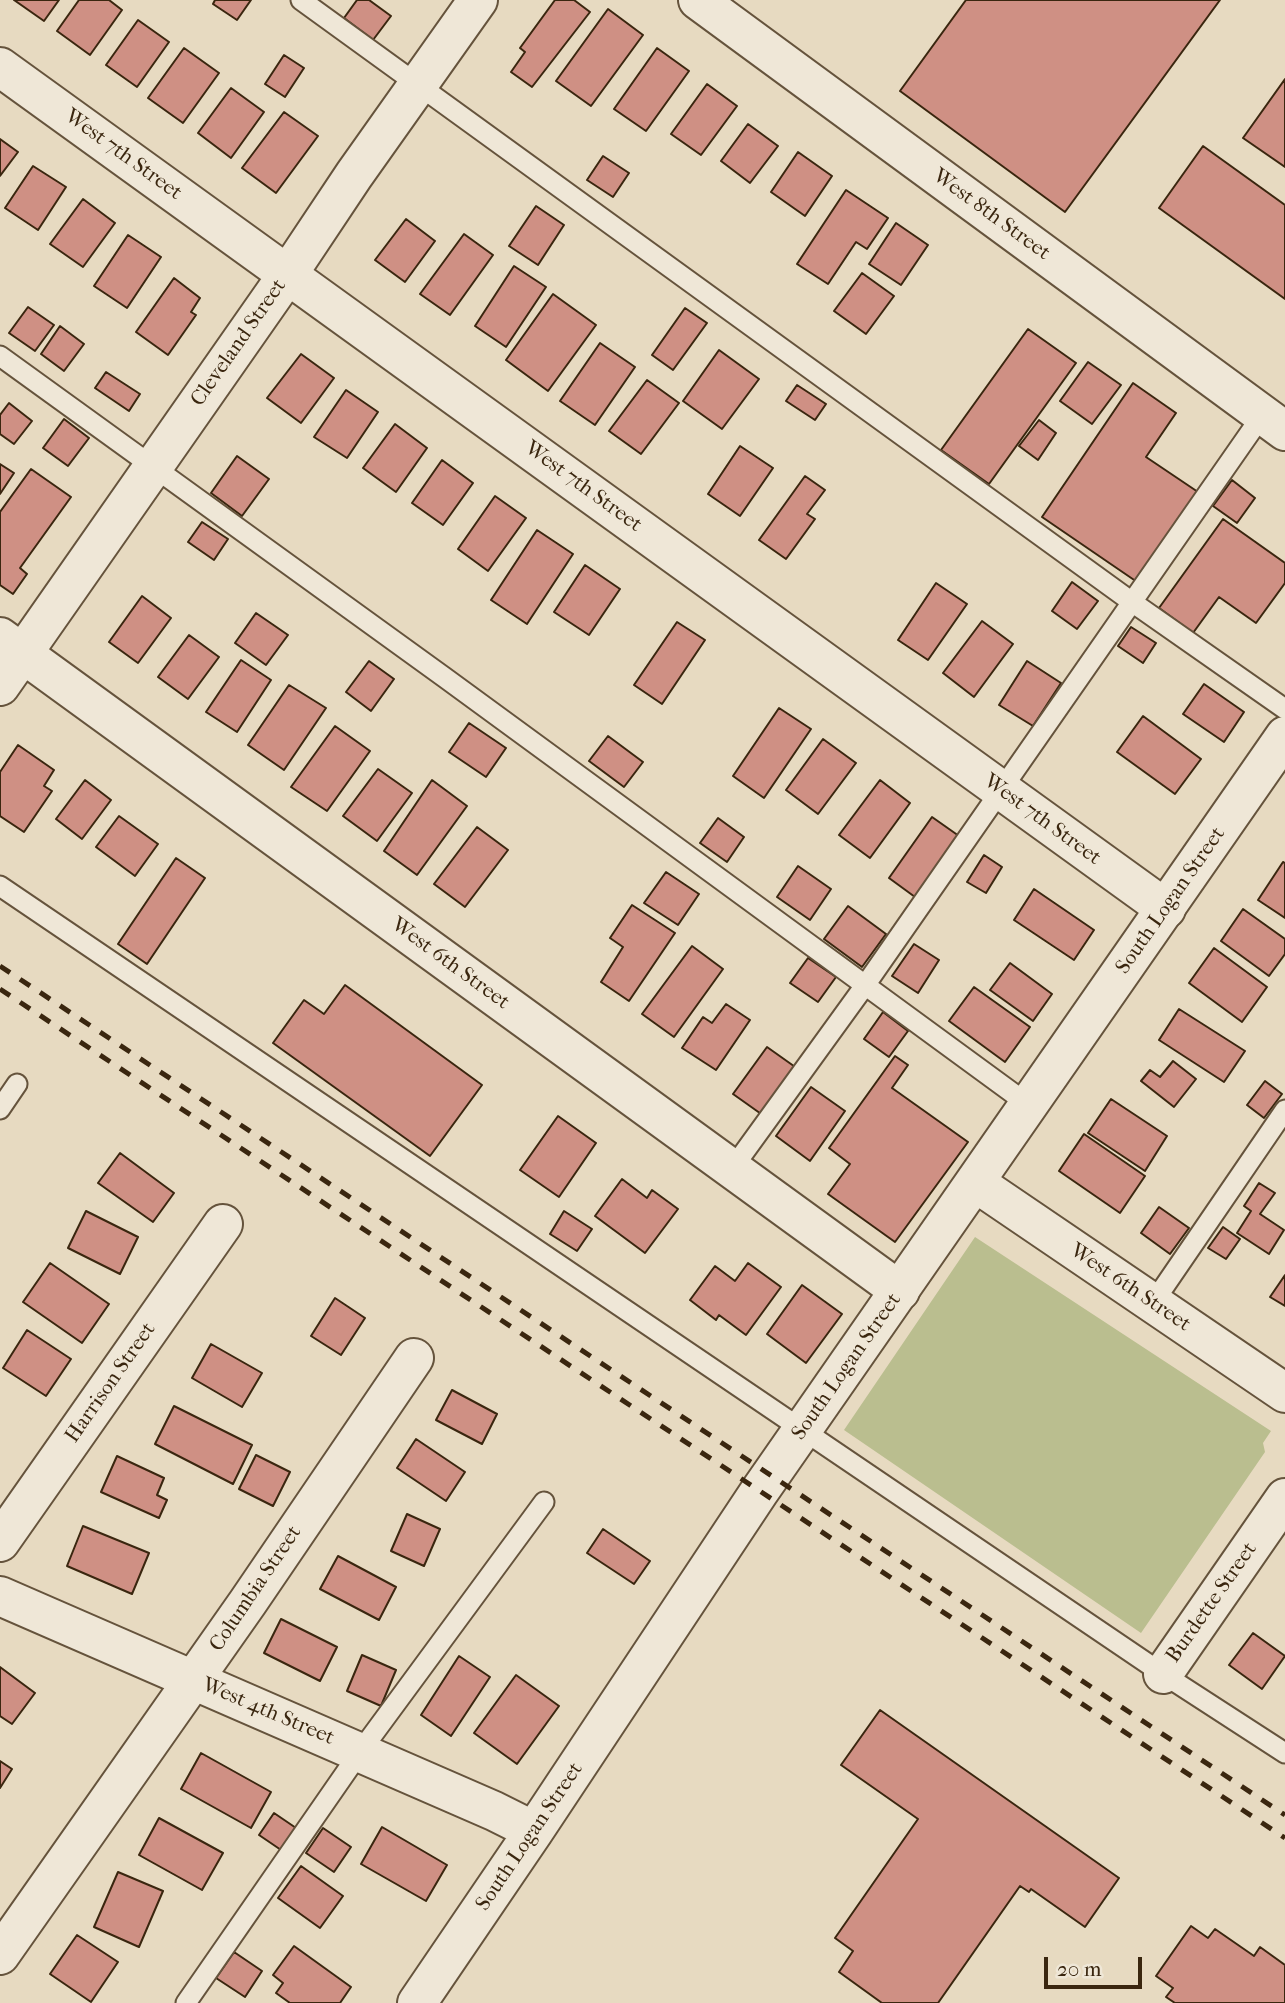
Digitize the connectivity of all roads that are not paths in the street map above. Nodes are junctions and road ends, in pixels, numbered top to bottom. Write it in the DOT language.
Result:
graph roads {
  1 [pos="300,0"];
  2 [pos="478,0"];
  3 [pos="698,0"];
  4 [pos="0,66"];
  5 [pos="418,86"];
  6 [pos="288,274"];
  7 [pos="0,356"];
  8 [pos="1274,423"];
  9 [pos="153,466"];
  10 [pos="1132,602"];
  11 [pos="11,646"];
  12 [pos="0,686"];
  13 [pos="1285,709"];
  14 [pos="1282,745"];
  15 [pos="1001,791"];
  16 [pos="0,886"];
  17 [pos="1166,909"];
  18 [pos="866,984"];
  19 [pos="17,1084"];
  20 [pos="1030,1105"];
  21 [pos="0,1109"];
  22 [pos="1285,1110"];
  23 [pos="732,1169"];
  24 [pos="976,1183"];
  25 [pos="223,1224"];
  26 [pos="900,1291"];
  27 [pos="1153,1303"];
  28 [pos="414,1358"];
  29 [pos="1285,1393"];
  30 [pos="803,1430"];
  31 [pos="1285,1498"];
  32 [pos="544,1502"];
  33 [pos="0,1542"];
  34 [pos="0,1596"];
  35 [pos="1163,1674"];
  36 [pos="193,1680"];
  37 [pos="360,1752"];
  38 [pos="1285,1753"];
  39 [pos="534,1831"];
  40 [pos="0,1955"];
  41 [pos="186,2003"];
  42 [pos="417,2003"];
  1 -- 5 [label="lane"];
  2 -- 5 [label="street, Cleveland Street"];
  3 -- 8 [label="street, West 8th Street"];
  4 -- 6 [label="street, West 7th Street"];
  5 -- 6 [label="street, Cleveland Street"];
  5 -- 10 [label="lane"];
  6 -- 9 [label="street, Cleveland Street"];
  6 -- 15 [label="street, West 7th Street"];
  7 -- 9 [label="lane"];
  8 -- 10 [label="lane"];
  9 -- 11 [label="street, Cleveland Street"];
  9 -- 18 [label="lane"];
  10 -- 13 [label="lane"];
  10 -- 15 [label="lane"];
  11 -- 12 [label="street, Cleveland Street"];
  11 -- 23 [label="street, West 6th Street"];
  14 -- 17 [label="street, South Logan Street"];
  15 -- 17 [label="street, West 7th Street"];
  15 -- 18 [label="lane"];
  16 -- 30 [label="lane"];
  17 -- 20 [label="street, South Logan Street"];
  18 -- 20 [label="lane"];
  18 -- 23 [label="lane"];
  19 -- 21 [label="lane"];
  20 -- 24 [label="street, South Logan Street"];
  22 -- 27 [label="lane"];
  23 -- 26 [label="street, West 6th Street"];
  24 -- 26 [label="street, South Logan Street"];
  24 -- 27 [label="street, West 6th Street"];
  25 -- 33 [label="street, Harrison Street"];
  26 -- 30 [label="street, South Logan Street"];
  27 -- 29 [label="street, West 6th Street"];
  28 -- 36 [label="street, Columbia Street"];
  30 -- 35 [label="lane"];
  30 -- 39 [label="street, South Logan Street"];
  31 -- 35 [label="street, Burdette Street"];
  32 -- 37 [label="lane"];
  34 -- 36 [label="street, West 4th Street"];
  35 -- 38 [label="lane"];
  36 -- 37 [label="street, West 4th Street"];
  36 -- 40 [label="street, Columbia Street"];
  37 -- 39 [label="street, West 4th Street"];
  37 -- 41 [label="lane"];
  39 -- 42 [label="street, South Logan Street"];
}
